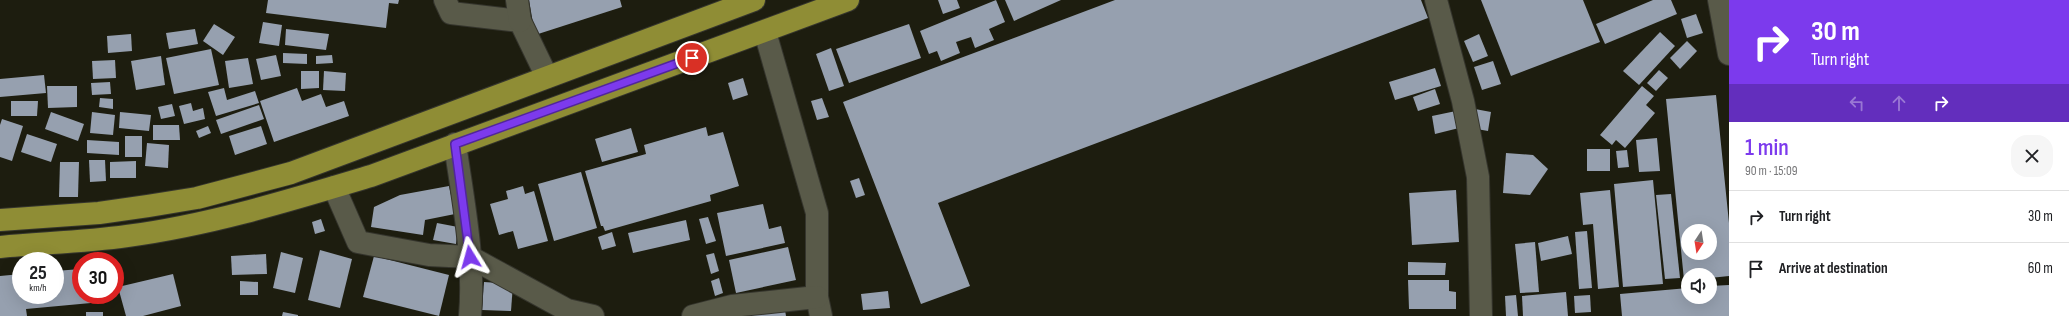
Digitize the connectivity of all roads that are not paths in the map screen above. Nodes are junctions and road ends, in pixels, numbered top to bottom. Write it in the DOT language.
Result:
graph roads {
  1 [pos="445,0"];
  2 [pos="754,0"];
  3 [pos="848,0"];
  4 [pos="1436,0"];
  5 [pos="1719,0"];
  6 [pos="519,10"];
  7 [pos="765,32"];
  8 [pos="1729,54"];
  9 [pos="548,77"];
  10 [pos="455,144"];
  11 [pos="334,187"];
  12 [pos="0,220"];
  13 [pos="0,247"];
  14 [pos="470,257"];
  15 [pos="819,307"];
  16 [pos="470,316"];
  17 [pos="593,316"];
  18 [pos="693,316"];
  19 [pos="1481,316"];
  1 -- 6 [label="street"];
  2 -- 9 [label="highway"];
  3 -- 7 [label="highway"];
  4 -- 19 [label="street"];
  5 -- 8 [label="street"];
  6 -- 9 [label="street"];
  7 -- 10 [label="highway"];
  7 -- 15 [label="street"];
  9 -- 12 [label="highway"];
  10 -- 11 [label="highway"];
  10 -- 14 [label="street"];
  11 -- 13 [label="highway"];
  11 -- 14 [label="street"];
  14 -- 16 [label="street"];
  14 -- 17 [label="street"];
  15 -- 18 [label="street"];
}
